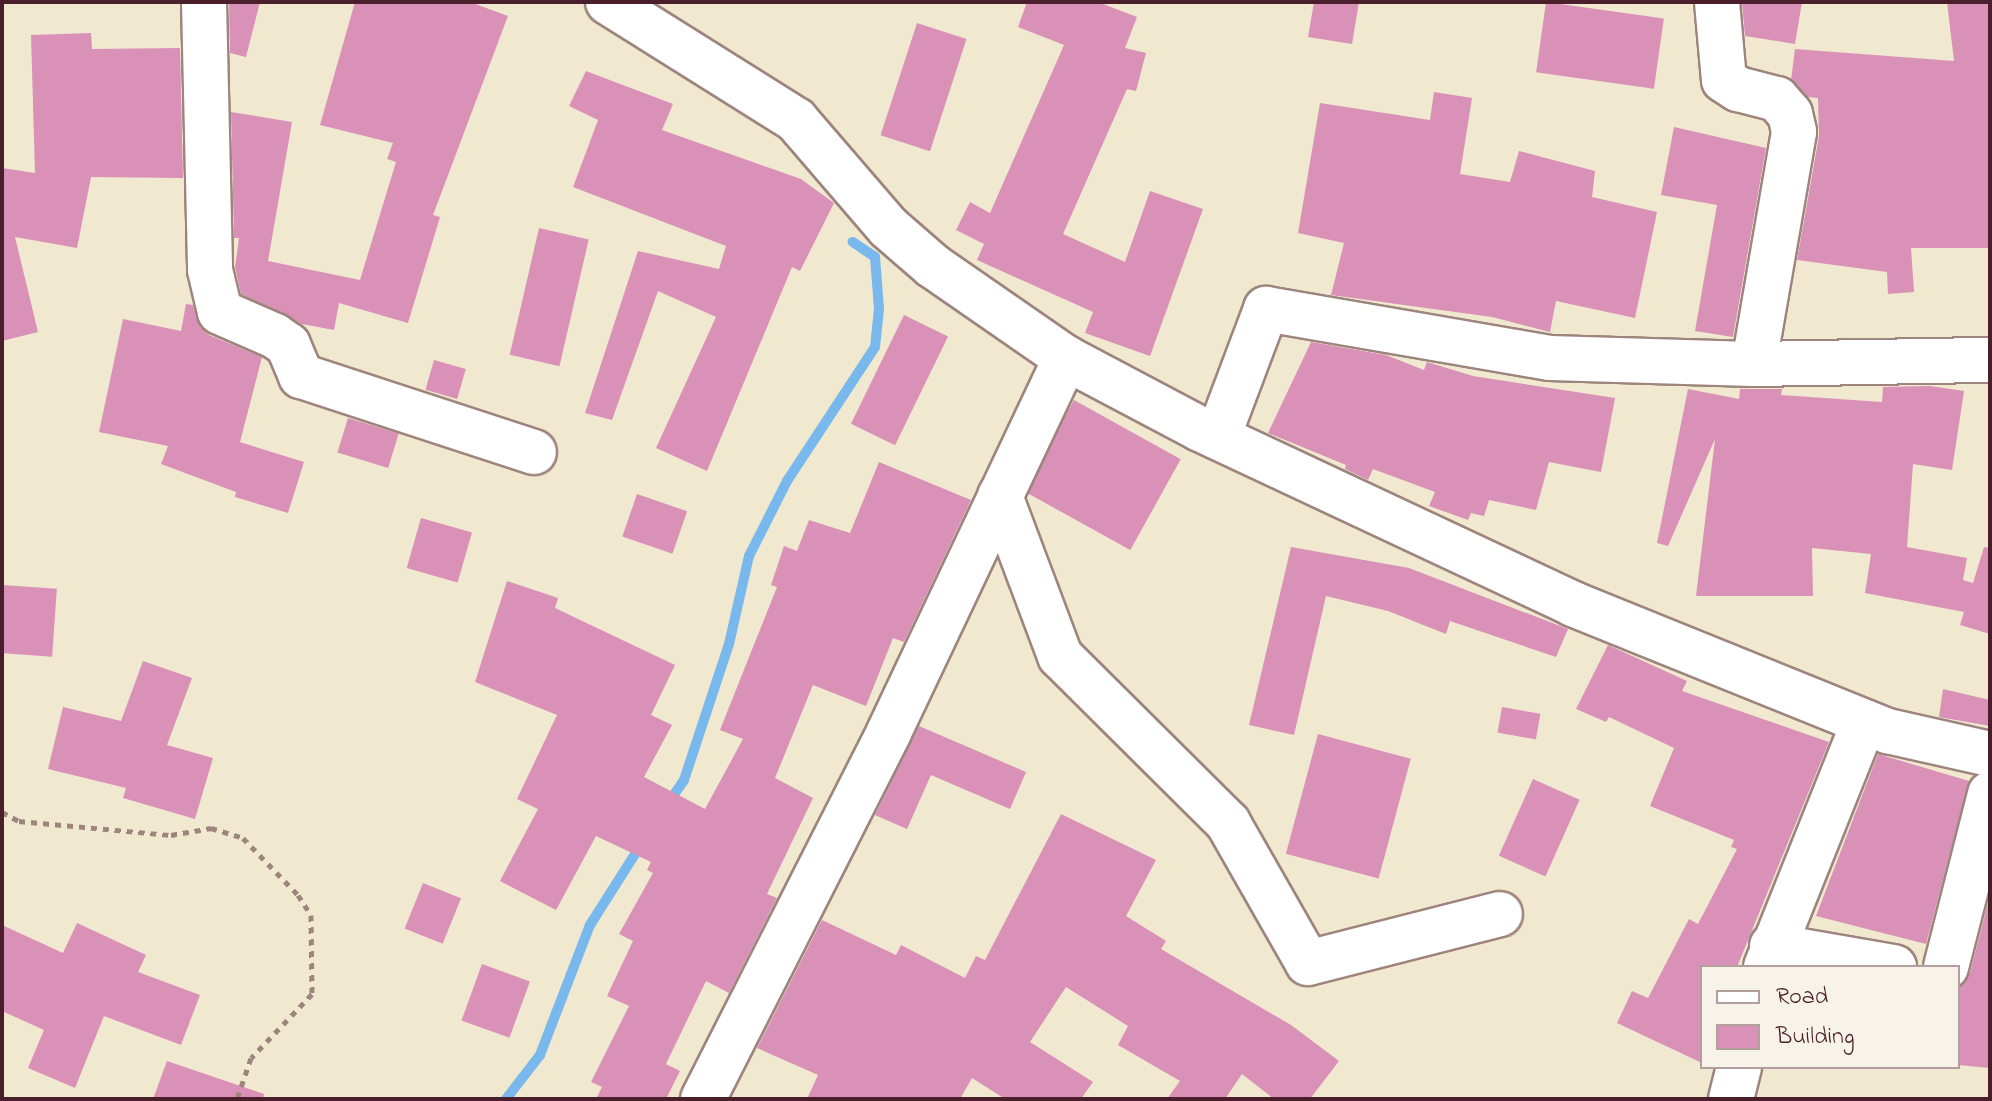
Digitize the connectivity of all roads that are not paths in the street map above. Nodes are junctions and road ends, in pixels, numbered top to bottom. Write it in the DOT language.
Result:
graph roads {
  1 [pos="204,2"];
  2 [pos="608,2"];
  3 [pos="1717,2"];
  4 [pos="1066,358"];
  5 [pos="1990,360"];
  6 [pos="1754,364"];
  7 [pos="1218,437"];
  8 [pos="534,452"];
  9 [pos="1000,496"];
  10 [pos="1864,722"];
  11 [pos="1990,754"];
  12 [pos="1990,794"];
  13 [pos="1500,914"];
  14 [pos="1769,956"];
  15 [pos="1871,965"];
  16 [pos="1947,965"];
  17 [pos="1738,1069"];
  18 [pos="703,1099"];
  19 [pos="1731,1099"];
  1 -- 8 [label="street"];
  2 -- 4 [label="street"];
  3 -- 6 [label="street"];
  4 -- 7 [label="street"];
  4 -- 9 [label="street"];
  5 -- 6 [label="street"];
  6 -- 7 [label="street"];
  7 -- 10 [label="street"];
  9 -- 13 [label="street"];
  9 -- 18 [label="street"];
  10 -- 11 [label="street"];
  10 -- 14 [label="street"];
  12 -- 16 [label="street"];
  14 -- 15 [label="street"];
  17 -- 19 [label="street"];
}
